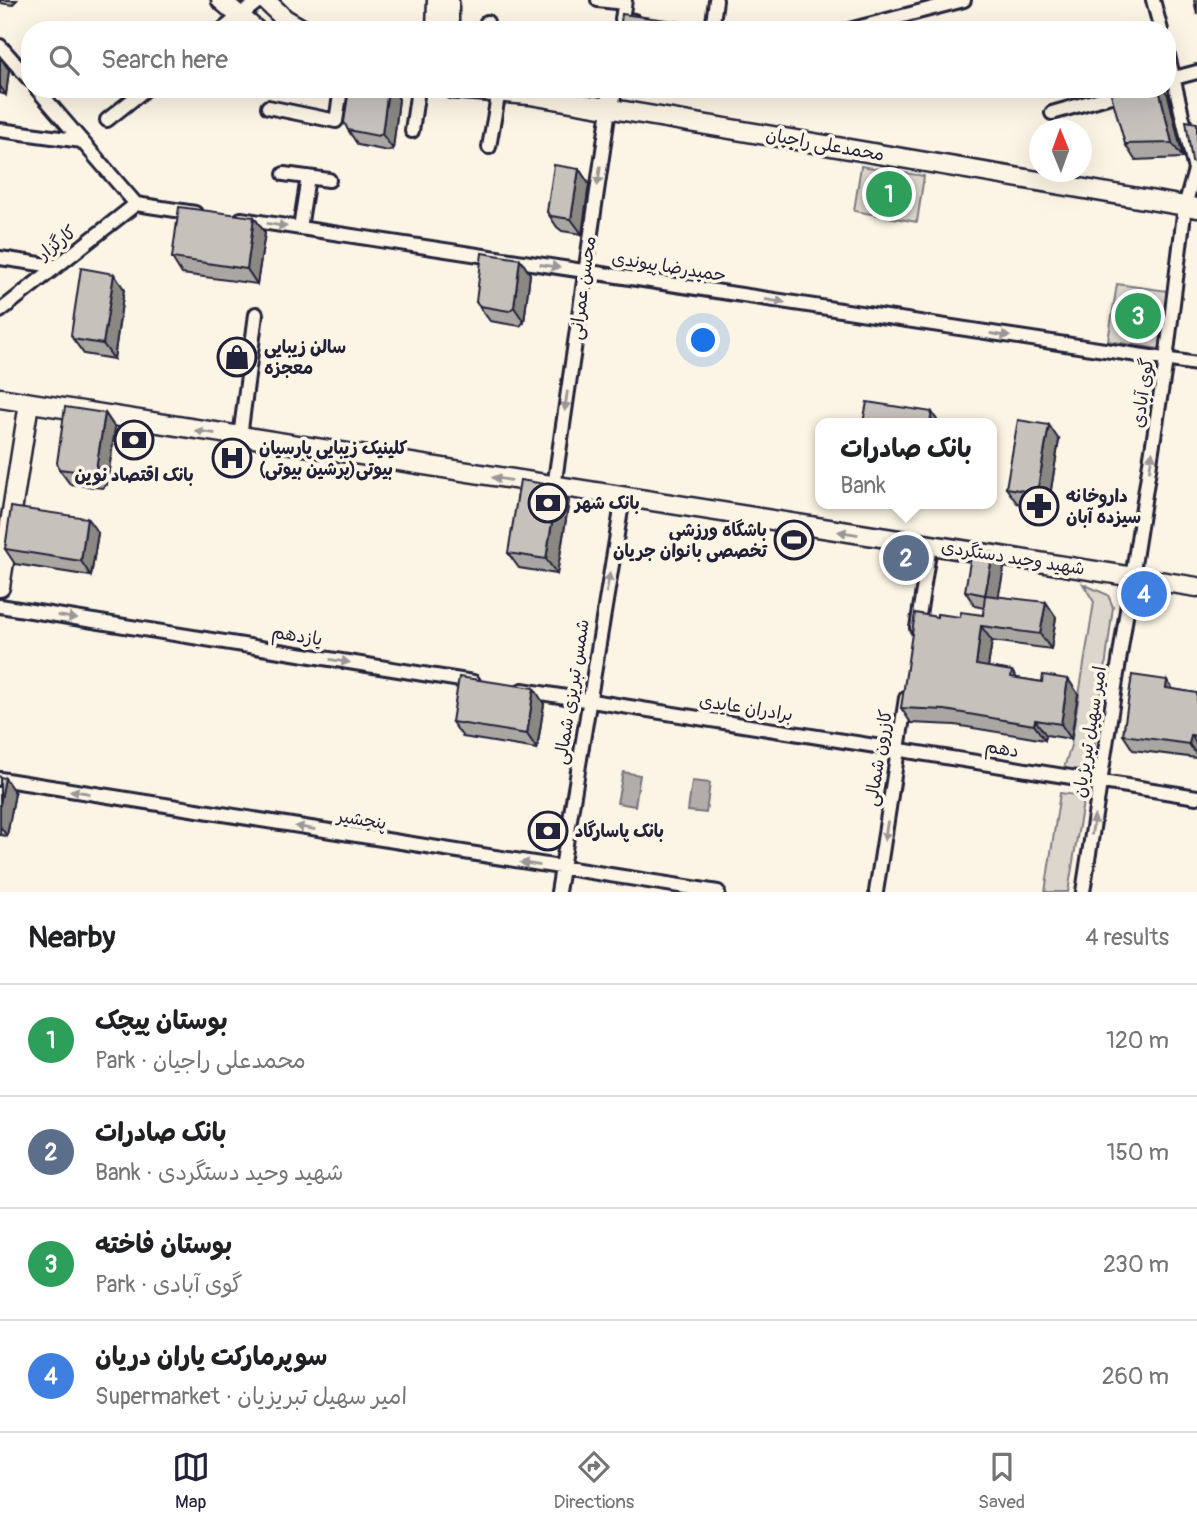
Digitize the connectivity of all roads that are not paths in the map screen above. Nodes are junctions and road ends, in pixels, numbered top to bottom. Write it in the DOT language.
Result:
graph roads {
  1 [pos="221,0"];
  2 [pos="262,0"];
  3 [pos="437,0"];
  4 [pos="449,0"];
  5 [pos="598,0"];
  6 [pos="716,0"];
  7 [pos="964,0"];
  8 [pos="1153,0"];
  9 [pos="623,13"];
  10 [pos="240,16"];
  11 [pos="234,21"];
  12 [pos="246,21"];
  13 [pos="288,21"];
  14 [pos="436,21"];
  15 [pos="449,21"];
  16 [pos="642,21"];
  17 [pos="713,21"];
  18 [pos="884,21"];
  19 [pos="1159,21"];
  20 [pos="0,46"];
  21 [pos="21,70"];
  22 [pos="1197,72"];
  23 [pos="1176,78"];
  24 [pos="45,98"];
  25 [pos="135,98"];
  26 [pos="340,98"];
  27 [pos="417,98"];
  28 [pos="498,98"];
  29 [pos="1104,98"];
  30 [pos="1176,98"];
  31 [pos="611,99"];
  32 [pos="268,107"];
  33 [pos="1052,113"];
  34 [pos="107,120"];
  35 [pos="0,130"];
  36 [pos="412,131"];
  37 [pos="82,141"];
  38 [pos="489,147"];
  39 [pos="284,174"];
  40 [pos="308,177"];
  41 [pos="329,180"];
  42 [pos="1192,202"];
  43 [pos="136,204"];
  44 [pos="205,214"];
  45 [pos="232,218"];
  46 [pos="300,229"];
  47 [pos="0,258"];
  48 [pos="54,266"];
  49 [pos="585,272"];
  50 [pos="0,311"];
  51 [pos="256,314"];
  52 [pos="1166,360"];
  53 [pos="1197,365"];
  54 [pos="0,398"];
  55 [pos="29,403"];
  56 [pos="240,438"];
  57 [pos="554,487"];
  58 [pos="623,498"];
  59 [pos="930,545"];
  60 [pos="1133,577"];
  61 [pos="0,587"];
  62 [pos="1197,587"];
  63 [pos="0,606"];
  64 [pos="915,646"];
  65 [pos="492,685"];
  66 [pos="908,685"];
  67 [pos="506,687"];
  68 [pos="588,701"];
  69 [pos="898,750"];
  70 [pos="0,779"];
  71 [pos="1100,783"];
  72 [pos="1197,797"];
  73 [pos="561,870"];
  74 [pos="558,892"];
  75 [pos="718,892"];
  76 [pos="876,892"];
  77 [pos="1083,892"];
  1 -- 10 [label="main road"];
  2 -- 10 [label="street"];
  2 -- 13 [label="main road"];
  3 -- 14 [label="main road"];
  4 -- 15 [label="main road"];
  5 -- 9 [label="street"];
  6 -- 17 [label="street"];
  7 -- 18 [label="street"];
  8 -- 19 [label="street"];
  9 -- 16 [label="street"];
  10 -- 11 [label="street"];
  10 -- 12 [label="main road"];
  20 -- 21 [label="street"];
  22 -- 23 [label="street"];
  24 -- 37 [label="street"];
  25 -- 34 [label="street"];
  26 -- 32 [label="street"];
  27 -- 36 [label="street"];
  28 -- 38 [label="street"];
  29 -- 33 [label="street"];
  30 -- 42 [label="street, گوی آبادی"];
  31 -- 42 [label="main road, محمدعلی راجیان"];
  31 -- 49 [label="street, محسن عمرانی, one-way"];
  35 -- 37 [label="street"];
  37 -- 43 [label="street"];
  39 -- 40 [label="street"];
  40 -- 41 [label="street"];
  40 -- 46 [label="street"];
  42 -- 52 [label="street, گوی آبادی"];
  43 -- 44 [label="street"];
  43 -- 48 [label="street, کارگزار"];
  45 -- 46 [label="street, حمیدرضا پیوندی, one-way"];
  46 -- 49 [label="street, حمیدرضا پیوندی, one-way"];
  47 -- 48 [label="street"];
  48 -- 50 [label="street, کارگزار"];
  49 -- 52 [label="street, حمیدرضا پیوندی, one-way"];
  49 -- 57 [label="street, محسن عمرانی, one-way"];
  51 -- 56 [label="street"];
  52 -- 53 [label="street, حمیدرضا پیوندی"];
  60 -- 52 [label="street, گوی آبادی, one-way"];
  54 -- 55 [label="main road, شهید وحید دستگردی"];
  56 -- 55 [label="main road, شهید وحید دستگردی, one-way"];
  55 -- 61 [label="main road"];
  57 -- 56 [label="main road, شهید وحید دستگردی, one-way"];
  57 -- 58 [label="main road, شهید وحید دستگردی"];
  59 -- 58 [label="main road, شهید وحید دستگردی, one-way"];
  68 -- 58 [label="street, شمس تبریزی شمالی, one-way"];
  59 -- 60 [label="main road, شهید وحید دستگردی"];
  59 -- 64 [label="street"];
  60 -- 62 [label="main road, شهید وحید دستگردی"];
  60 -- 71 [label="street, امیر سهیل تبریزیان"];
  63 -- 65 [label="street, یازدهم, one-way"];
  66 -- 69 [label="street, کازرون شمالی"];
  67 -- 68 [label="street"];
  68 -- 69 [label="street, برادران عابدی"];
  68 -- 73 [label="street, شمس تبریزی شمالی"];
  69 -- 71 [label="street, دهم"];
  69 -- 76 [label="street, کازرون شمالی, one-way"];
  73 -- 70 [label="street, پنجشیر, one-way"];
  71 -- 72 [label="street, دهم"];
  77 -- 71 [label="street, امیر سهیل تبریزیان, one-way"];
  73 -- 74 [label="street, شمس تبریزی شمالی"];
  73 -- 75 [label="street, پنجشیر"];
}
